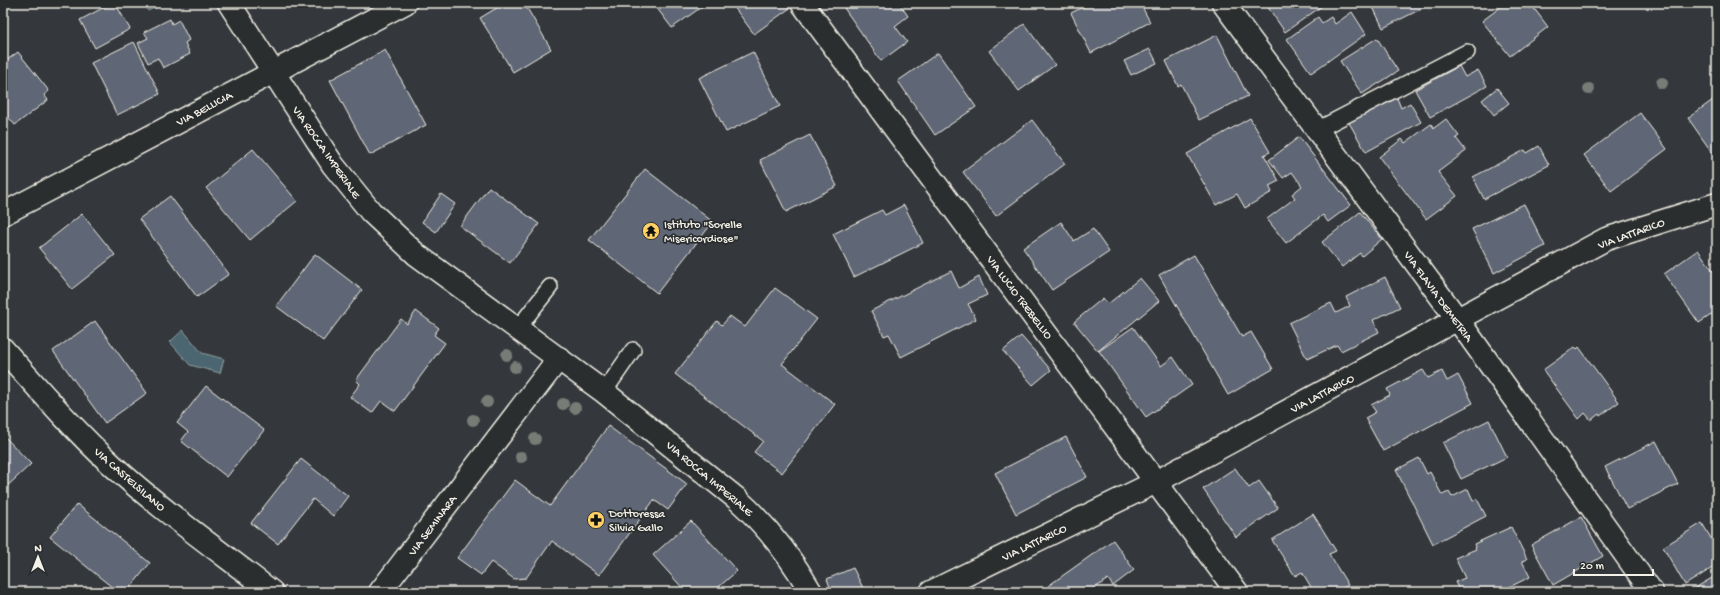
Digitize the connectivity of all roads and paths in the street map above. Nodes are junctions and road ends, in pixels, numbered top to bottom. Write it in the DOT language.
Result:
graph roads {
  1 [pos="229,3"];
  2 [pos="405,3"];
  3 [pos="1228,4"];
  4 [pos="808,5"];
  5 [pos="1467,52"];
  6 [pos="272,72"];
  7 [pos="1317,130"];
  8 [pos="1717,204"];
  9 [pos="3,214"];
  10 [pos="550,287"];
  11 [pos="1458,320"];
  12 [pos="518,328"];
  13 [pos="3,349"];
  14 [pos="632,350"];
  15 [pos="559,358"];
  16 [pos="604,392"];
  17 [pos="1156,482"];
  18 [pos="272,592"];
  19 [pos="380,592"];
  20 [pos="811,592"];
  21 [pos="931,592"];
  22 [pos="1237,592"];
  23 [pos="1652,592"];
  1 -- 6 [label="street, VIA ROCCA IMPERIALE"];
  2 -- 6 [label="street, VIA BELLICIA"];
  3 -- 7 [label="street, VIA FLAVIA DEMETRIA"];
  4 -- 17 [label="street, VIA LUCIO TREBELLIO"];
  5 -- 7 [label="lane"];
  6 -- 9 [label="street, VIA BELLICIA"];
  6 -- 12 [label="street, VIA ROCCA IMPERIALE"];
  7 -- 11 [label="street, VIA FLAVIA DEMETRIA"];
  8 -- 11 [label="street, VIA LATTARICO"];
  10 -- 12 [label="lane"];
  11 -- 17 [label="street, VIA LATTARICO"];
  11 -- 23 [label="street, VIA FLAVIA DEMETRIA"];
  12 -- 15 [label="street, VIA ROCCA IMPERIALE"];
  13 -- 18 [label="street, VIA CASTELSILANO"];
  14 -- 16 [label="lane"];
  15 -- 16 [label="street, VIA ROCCA IMPERIALE"];
  15 -- 19 [label="street, VIA SEMINARA"];
  16 -- 20 [label="street, VIA ROCCA IMPERIALE"];
  17 -- 21 [label="street, VIA LATTARICO"];
  17 -- 22 [label="street, VIA LUCIO TREBELLIO"];
}
